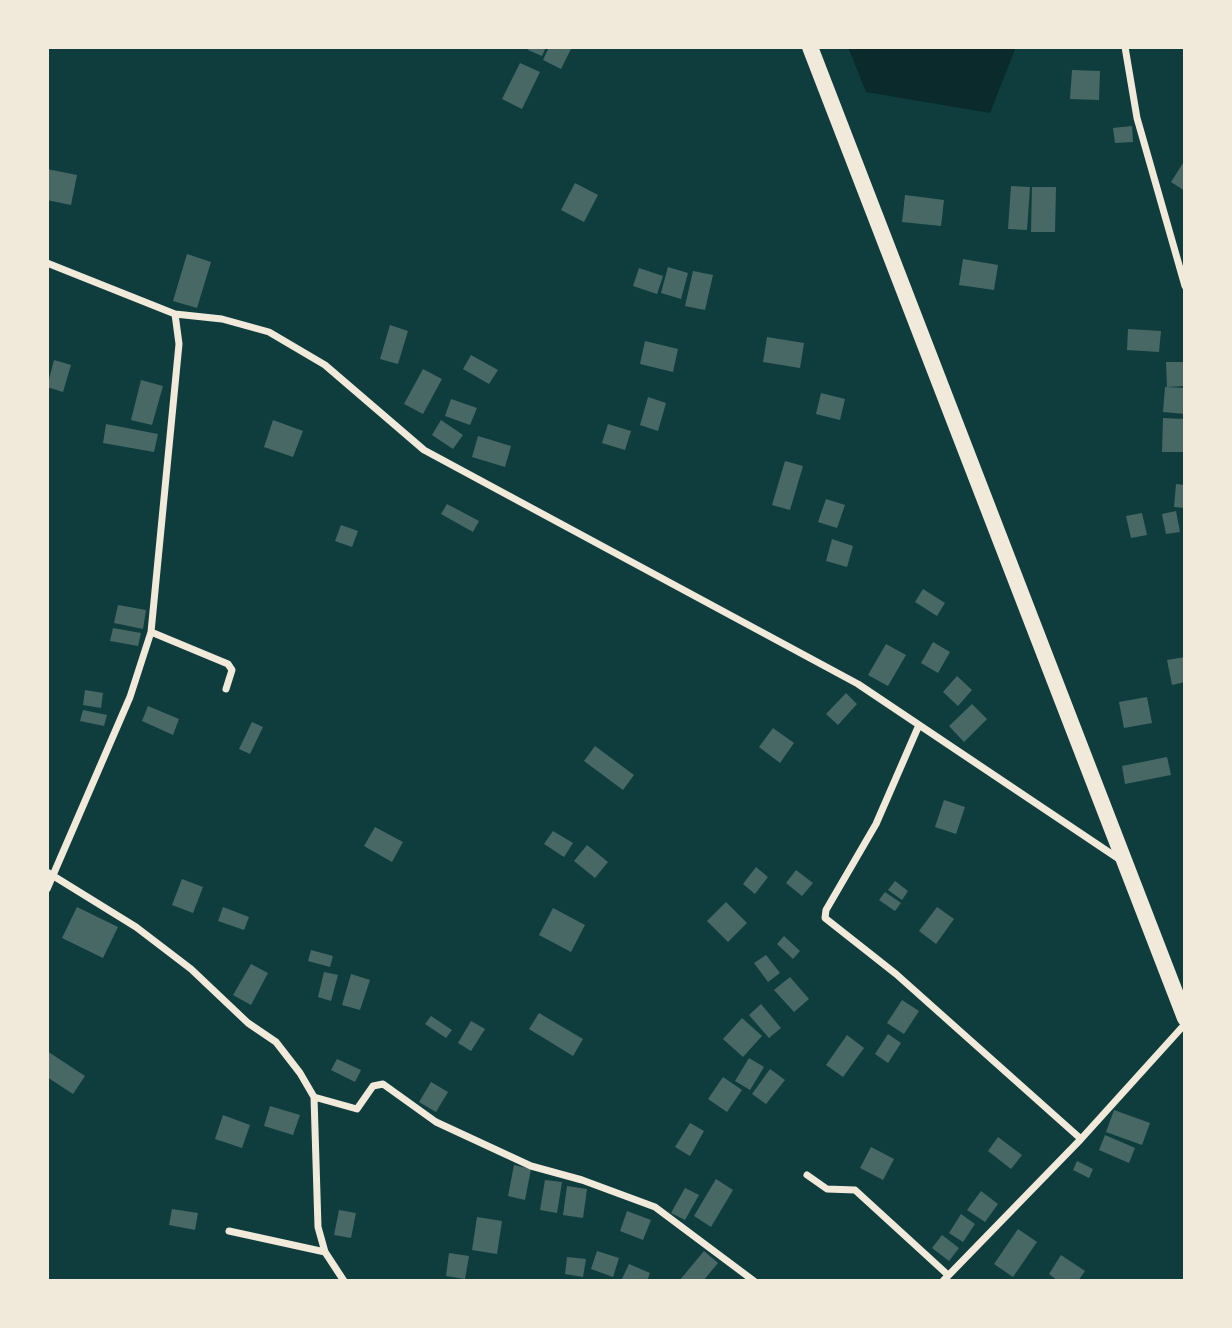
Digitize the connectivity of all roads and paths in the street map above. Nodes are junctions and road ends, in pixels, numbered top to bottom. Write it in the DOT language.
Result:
graph roads {
  1 [pos="810,47"];
  2 [pos="1125,47"];
  3 [pos="47,263"];
  4 [pos="1185,286"];
  5 [pos="175,314"];
  6 [pos="150,632"];
  7 [pos="226,689"];
  8 [pos="919,726"];
  9 [pos="1125,863"];
  10 [pos="51,874"];
  11 [pos="47,889"];
  12 [pos="1185,1018"];
  13 [pos="1185,1024"];
  14 [pos="314,1097"];
  15 [pos="1081,1139"];
  16 [pos="807,1175"];
  17 [pos="229,1231"];
  18 [pos="325,1252"];
  19 [pos="946,1278"];
  20 [pos="344,1281"];
  21 [pos="754,1281"];
  1 -- 9 [label="highway"];
  2 -- 4 [label="street"];
  3 -- 5 [label="street"];
  5 -- 6 [label="street"];
  5 -- 8 [label="street"];
  6 -- 7 [label="street"];
  6 -- 10 [label="street"];
  8 -- 9 [label="street"];
  8 -- 15 [label="street"];
  9 -- 12 [label="highway"];
  10 -- 11 [label="street"];
  10 -- 14 [label="street"];
  13 -- 15 [label="street"];
  14 -- 18 [label="street"];
  14 -- 21 [label="street"];
  15 -- 19 [label="street"];
  16 -- 19 [label="street"];
  17 -- 18 [label="street"];
  18 -- 20 [label="street"];
}
